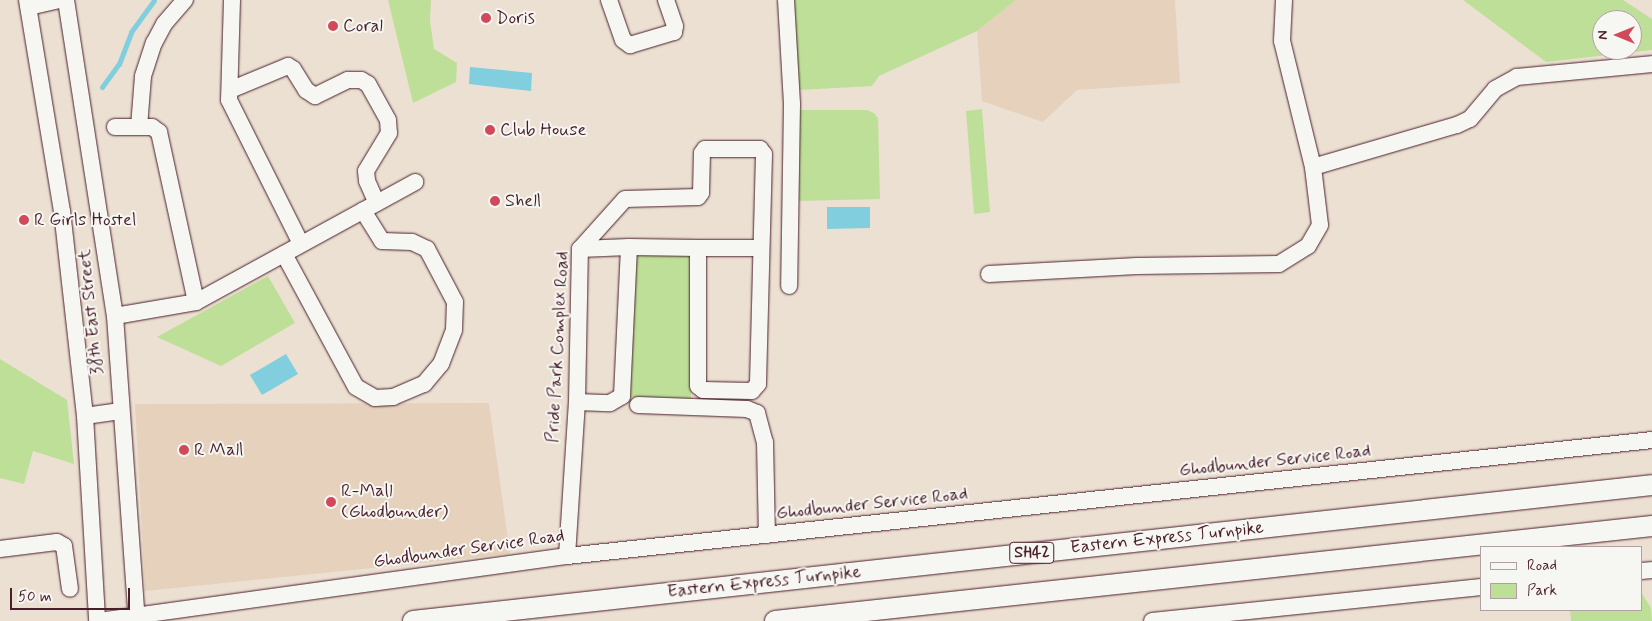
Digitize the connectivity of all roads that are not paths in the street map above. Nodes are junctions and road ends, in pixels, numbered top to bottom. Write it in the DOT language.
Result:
graph roads {
  1 [pos="60,0"];
  2 [pos="66,0"];
  3 [pos="186,0"];
  4 [pos="232,0"];
  5 [pos="609,0"];
  6 [pos="666,0"];
  7 [pos="786,0"];
  8 [pos="1284,0"];
  9 [pos="23,4"];
  10 [pos="1652,64"];
  11 [pos="230,90"];
  12 [pos="115,127"];
  13 [pos="140,127"];
  14 [pos="1313,167"];
  15 [pos="416,182"];
  16 [pos="370,207"];
  17 [pos="301,244"];
  18 [pos="628,247"];
  19 [pos="698,248"];
  20 [pos="760,248"];
  21 [pos="580,249"];
  22 [pos="284,254"];
  23 [pos="988,274"];
  24 [pos="789,286"];
  25 [pos="196,302"];
  26 [pos="115,316"];
  27 [pos="577,402"];
  28 [pos="638,405"];
  29 [pos="121,411"];
  30 [pos="85,416"];
  31 [pos="1652,440"];
  32 [pos="1652,485"];
  33 [pos="1652,526"];
  34 [pos="767,535"];
  35 [pos="0,549"];
  36 [pos="567,556"];
  37 [pos="1480,587"];
  38 [pos="70,589"];
  39 [pos="137,618"];
  40 [pos="98,621"];
  41 [pos="413,621"];
  42 [pos="775,621"];
  43 [pos="1152,621"];
  1 -- 9 [label="street"];
  2 -- 26 [label="street, 38th East Street"];
  3 -- 13 [label="street"];
  4 -- 11 [label="street"];
  5 -- 6 [label="street"];
  7 -- 24 [label="street"];
  8 -- 14 [label="street"];
  9 -- 30 [label="street, 38th East Street"];
  10 -- 14 [label="street"];
  11 -- 16 [label="street"];
  11 -- 17 [label="street"];
  12 -- 13 [label="street"];
  13 -- 25 [label="street"];
  14 -- 23 [label="street"];
  15 -- 16 [label="street"];
  16 -- 17 [label="street"];
  16 -- 22 [label="street"];
  17 -- 22 [label="street"];
  18 -- 19 [label="street"];
  18 -- 21 [label="street"];
  18 -- 27 [label="street"];
  19 -- 20 [label="street"];
  19 -- 20 [label="street, Pride Park Complex Road"];
  20 -- 21 [label="street, Pride Park Complex Road"];
  21 -- 27 [label="street, Pride Park Complex Road"];
  22 -- 25 [label="street"];
  25 -- 26 [label="street"];
  26 -- 29 [label="street, 38th East Street"];
  27 -- 36 [label="street, Pride Park Complex Road"];
  28 -- 34 [label="street"];
  29 -- 30 [label="street"];
  29 -- 39 [label="street, 38th East Street"];
  30 -- 40 [label="street, 38th East Street"];
  31 -- 34 [label="street, Ghodbunder Service Road"];
  32 -- 41 [label="main road, Eastern Express Turnpike / SH42"];
  33 -- 42 [label="main road, SH42"];
  34 -- 36 [label="street, Ghodbunder Service Road"];
  35 -- 38 [label="street"];
  36 -- 39 [label="street, Ghodbunder Service Road"];
  37 -- 43 [label="street"];
  39 -- 40 [label="street, Ghodbunder Service Road"];
}
